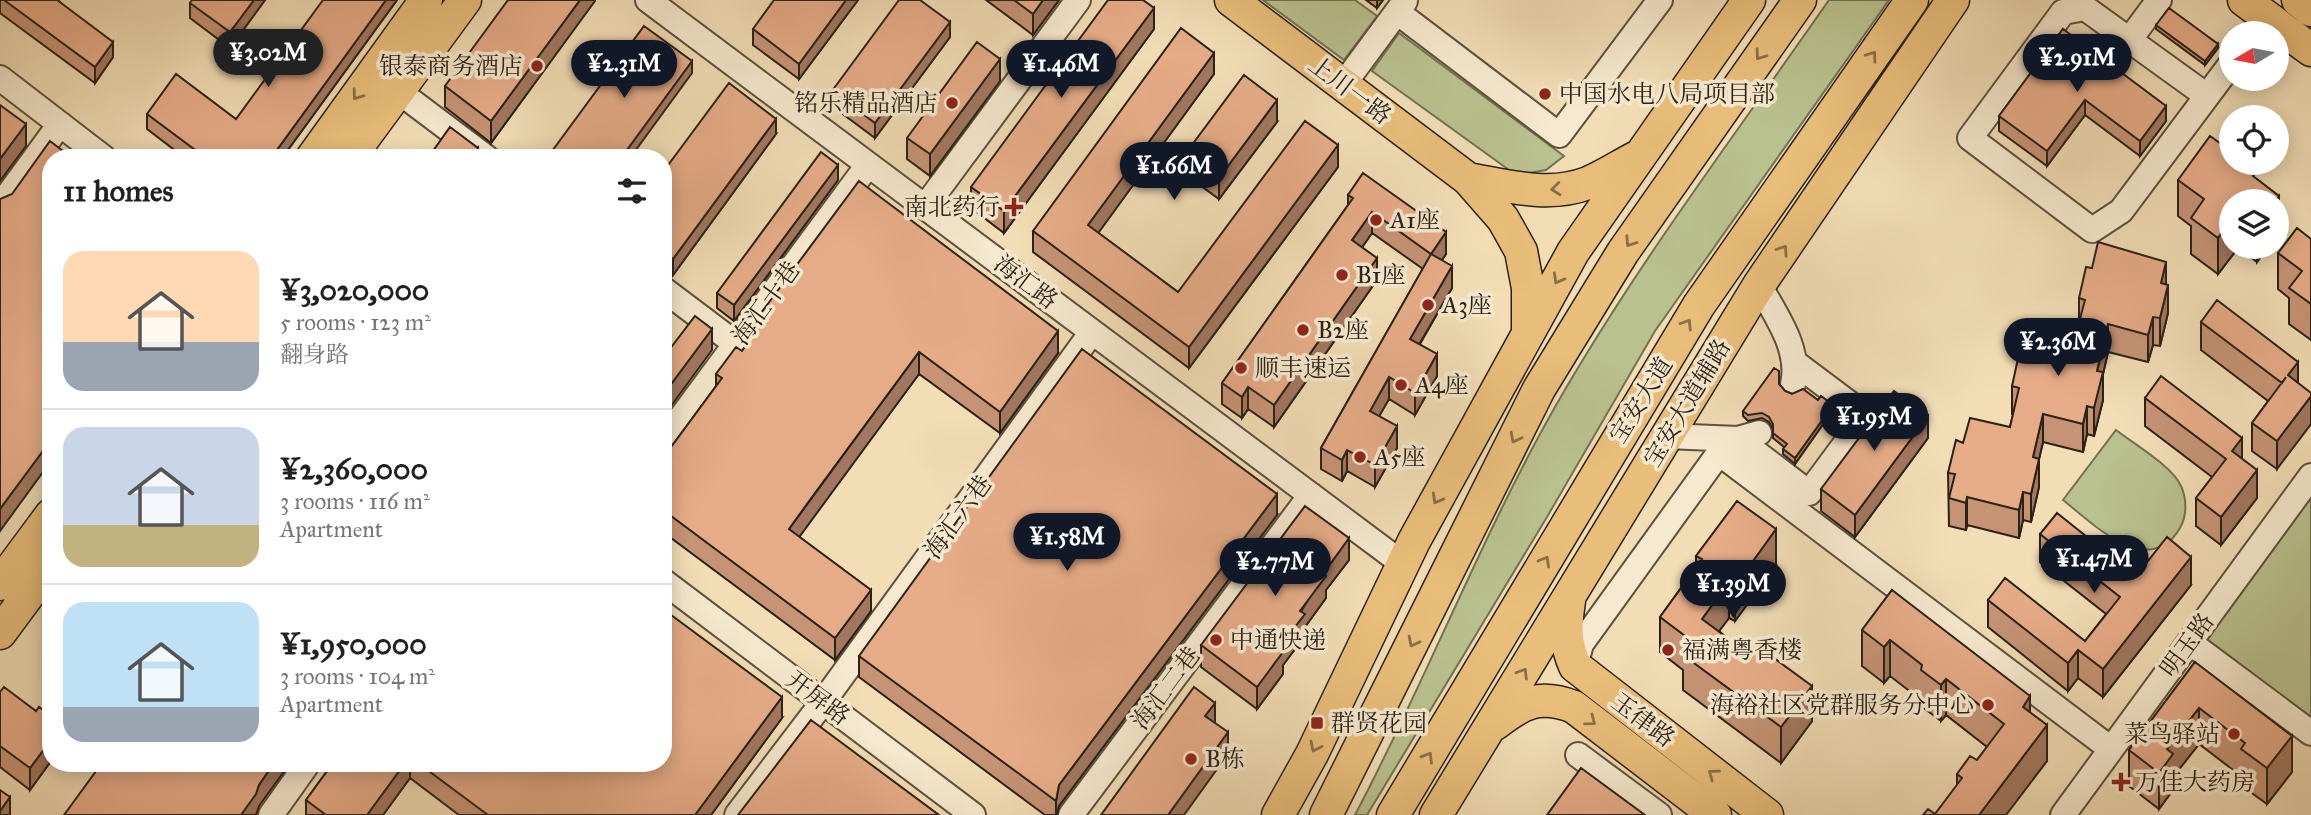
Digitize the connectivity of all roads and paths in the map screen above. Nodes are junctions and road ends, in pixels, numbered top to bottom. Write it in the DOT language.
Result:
graph roads {
  1 [pos="426,0"];
  2 [pos="465,0"];
  3 [pos="648,0"];
  4 [pos="1078,0"];
  5 [pos="1231,0"];
  6 [pos="1660,0"];
  7 [pos="1800,0"];
  8 [pos="1912,0"];
  9 [pos="1953,0"];
  10 [pos="2159,0"];
  11 [pos="2298,0"];
  12 [pos="1744,2"];
  13 [pos="1401,6"];
  14 [pos="2311,10"];
  15 [pos="2255,12"];
  16 [pos="1931,31"];
  17 [pos="2130,39"];
  18 [pos="2311,50"];
  19 [pos="0,78"];
  20 [pos="2219,80"];
  21 [pos="1343,85"];
  22 [pos="398,91"];
  23 [pos="2207,96"];
  24 [pos="60,124"];
  25 [pos="92,149"];
  26 [pos="318,149"];
  27 [pos="356,149"];
  28 [pos="475,149"];
  29 [pos="1641,155"];
  30 [pos="868,165"];
  31 [pos="1785,178"];
  32 [pos="1468,179"];
  33 [pos="0,206"];
  34 [pos="925,207"];
  35 [pos="1759,285"];
  36 [pos="672,296"];
  37 [pos="1092,332"];
  38 [pos="1528,334"];
  39 [pos="736,344"];
  40 [pos="672,430"];
  41 [pos="1665,436"];
  42 [pos="2311,476"];
  43 [pos="1311,495"];
  44 [pos="42,529"];
  45 [pos="1403,564"];
  46 [pos="42,567"];
  47 [pos="10,579"];
  48 [pos="672,588"];
  49 [pos="1569,598"];
  50 [pos="0,633"];
  51 [pos="2189,642"];
  52 [pos="1575,666"];
  53 [pos="823,702"];
  54 [pos="1489,729"];
  55 [pos="2311,733"];
  56 [pos="2111,749"];
  57 [pos="1578,755"];
  58 [pos="302,772"];
  59 [pos="1326,812"];
  60 [pos="271,815"];
  61 [pos="737,815"];
  62 [pos="973,815"];
  63 [pos="1071,815"];
  64 [pos="1278,815"];
  65 [pos="1393,815"];
  66 [pos="1436,815"];
  67 [pos="1659,815"];
  68 [pos="1715,815"];
  69 [pos="1768,815"];
  70 [pos="2063,815"];
  1 -- 26 [label="main road, one-way"];
  2 -- 22 [label="main road"];
  3 -- 30 [label="street, 海汇路"];
  4 -- 34 [label="street"];
  5 -- 21 [label="main road, 上川一路"];
  6 -- 13 [label="street"];
  7 -- 59 [label="main road, one-way"];
  31 -- 8 [label="main road, 宝安大道, one-way"];
  9 -- 16 [label="main road, 宝安大道辅路"];
  10 -- 17 [label="street"];
  11 -- 14 [label="main road"];
  12 -- 29 [label="main road"];
  13 -- 21 [label="street"];
  15 -- 18 [label="main road"];
  16 -- 31 [label="main road"];
  35 -- 16 [label="main road, 宝安大道辅路, one-way"];
  17 -- 23 [label="street"];
  17 -- 23 [label="street"];
  19 -- 24 [label="street"];
  20 -- 23 [label="street"];
  21 -- 32 [label="main road, 上川一路"];
  22 -- 27 [label="main road"];
  22 -- 28 [label="street"];
  24 -- 25 [label="street"];
  24 -- 33 [label="street"];
  29 -- 32 [label="main road, 上川一路, one-way"];
  29 -- 38 [label="main road, one-way"];
  30 -- 34 [label="street, 海汇路"];
  30 -- 39 [label="street, 海汇十巷"];
  65 -- 31 [label="main road, 宝安大道, one-way"];
  32 -- 38 [label="main road, 上川一路"];
  34 -- 37 [label="street, 海汇路"];
  35 -- 41 [label="main road, 宝安大道辅路"];
  35 -- 41 [label="street"];
  36 -- 39 [label="street"];
  37 -- 43 [label="street, 海汇路"];
  37 -- 53 [label="street, 海汇六巷"];
  38 -- 45 [label="main road, one-way"];
  39 -- 40 [label="street, 海汇十巷"];
  41 -- 49 [label="main road, 宝安大道辅路"];
  42 -- 51 [label="street, 明玉路"];
  43 -- 45 [label="street, 海汇路"];
  43 -- 63 [label="street, 海汇二巷"];
  44 -- 47 [label="main road"];
  45 -- 64 [label="main road, one-way"];
  46 -- 47 [label="main road"];
  47 -- 50 [label="main road"];
  48 -- 53 [label="street, 开屏路"];
  49 -- 52 [label="main road"];
  54 -- 49 [label="main road, 宝安大道辅路, one-way"];
  51 -- 55 [label="street"];
  51 -- 56 [label="street, 明玉路"];
  52 -- 56 [label="street"];
  69 -- 52 [label="main road, 玉律路, one-way"];
  53 -- 61 [label="street, 海汇六巷"];
  53 -- 62 [label="street, 开屏路"];
  54 -- 66 [label="main road, 宝安大道辅路"];
  54 -- 68 [label="main road, 玉律路, one-way"];
  56 -- 70 [label="street, 明玉路"];
  57 -- 67 [label="street"];
  58 -- 60 [label="street"];
}
